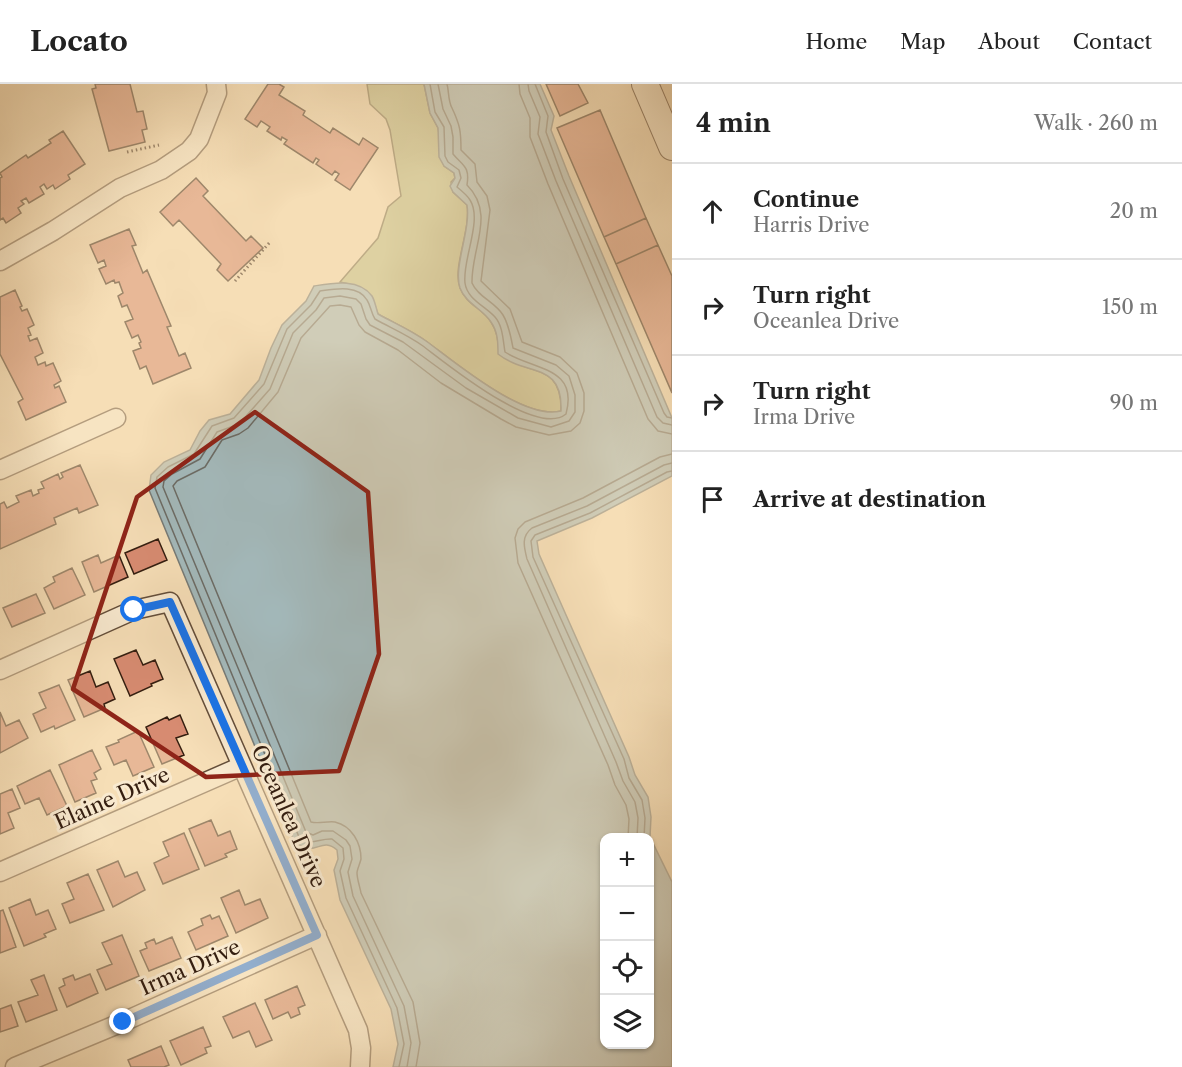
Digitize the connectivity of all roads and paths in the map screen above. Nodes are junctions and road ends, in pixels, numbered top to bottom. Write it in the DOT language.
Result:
graph roads {
  1 [pos="216,84"];
  2 [pos="645,84"];
  3 [pos="159,145"];
  4 [pos="672,147"];
  5 [pos="127,152"];
  6 [pos="272,241"];
  7 [pos="0,261"];
  8 [pos="235,281"];
  9 [pos="116,418"];
  10 [pos="0,470"];
  11 [pos="0,670"];
  12 [pos="242,766"];
  13 [pos="0,872"];
  14 [pos="317,935"];
  15 [pos="15,1067"];
  16 [pos="360,1067"];
  1 -- 7 [label="street"];
  2 -- 4 [label="main road"];
  3 -- 5 [label="path"];
  6 -- 8 [label="path"];
  9 -- 10 [label="street"];
  11 -- 12 [label="street, Oceanlea Drive"];
  12 -- 13 [label="street, Elaine Drive"];
  12 -- 14 [label="street, Oceanlea Drive"];
  14 -- 15 [label="street, Irma Drive"];
  14 -- 16 [label="street, Oceanlea Drive"];
}
